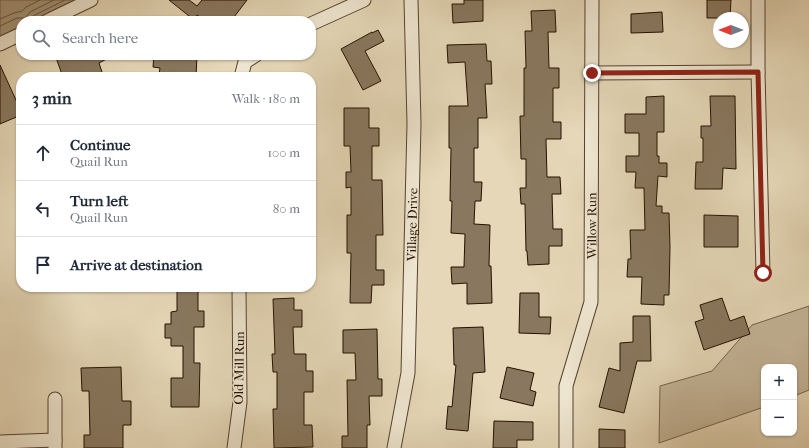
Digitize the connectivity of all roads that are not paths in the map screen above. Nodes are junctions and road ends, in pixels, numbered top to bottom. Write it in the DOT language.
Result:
graph roads {
  1 [pos="90,0"];
  2 [pos="364,0"];
  3 [pos="411,0"];
  4 [pos="592,0"];
  5 [pos="758,0"];
  6 [pos="57,16"];
  7 [pos="316,22"];
  8 [pos="16,36"];
  9 [pos="0,44"];
  10 [pos="248,60"];
  11 [pos="242,72"];
  12 [pos="758,72"];
  13 [pos="592,73"];
  14 [pos="763,273"];
  15 [pos="239,292"];
  16 [pos="55,399"];
  17 [pos="0,442"];
  18 [pos="55,444"];
  19 [pos="234,448"];
  20 [pos="394,448"];
  21 [pos="566,448"];
  1 -- 6 [label="street"];
  2 -- 7 [label="street"];
  3 -- 20 [label="street, Village Drive"];
  4 -- 13 [label="street, Willow Run"];
  5 -- 12 [label="street"];
  8 -- 9 [label="street"];
  10 -- 11 [label="street"];
  12 -- 13 [label="street"];
  12 -- 14 [label="street"];
  13 -- 21 [label="street, Willow Run"];
  15 -- 19 [label="street, Old Mill Run"];
  16 -- 18 [label="street"];
  17 -- 18 [label="street"];
}
